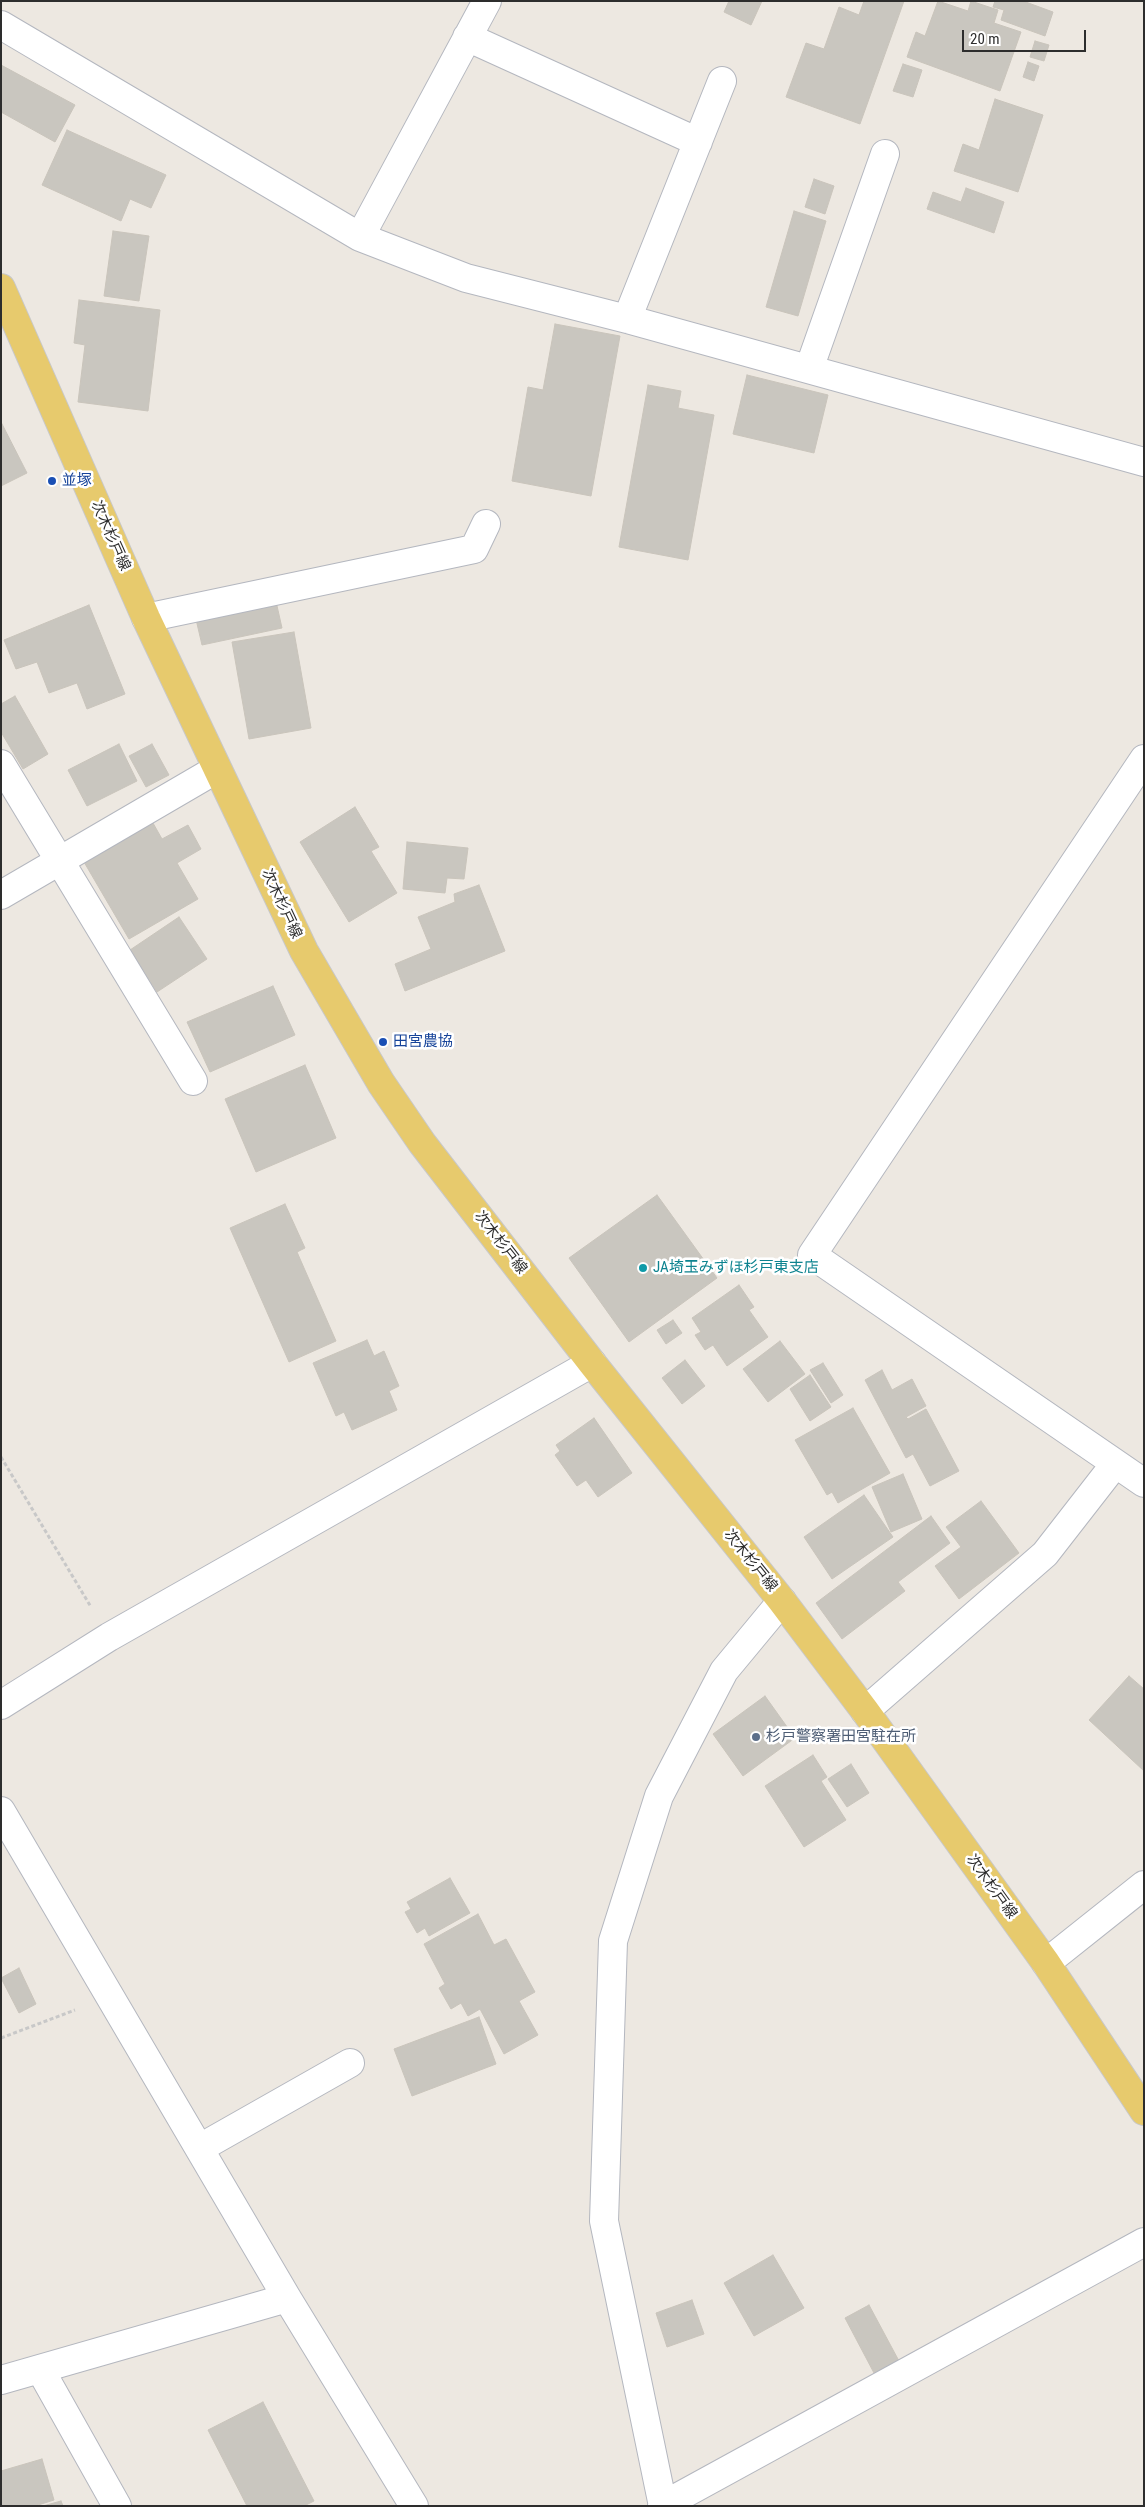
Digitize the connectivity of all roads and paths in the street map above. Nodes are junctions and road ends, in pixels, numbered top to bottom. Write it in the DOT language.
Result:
graph roads {
  1 [pos="486,1"];
  2 [pos="1,25"];
  3 [pos="467,37"];
  4 [pos="722,81"];
  5 [pos="698,142"];
  6 [pos="885,154"];
  7 [pos="360,237"];
  8 [pos="1,288"];
  9 [pos="627,319"];
  10 [pos="809,369"];
  11 [pos="1144,462"];
  12 [pos="486,524"];
  13 [pos="146,618"];
  14 [pos="1144,759"];
  15 [pos="1,764"];
  16 [pos="217,769"];
  17 [pos="59,860"];
  18 [pos="1,895"];
  19 [pos="193,1081"];
  20 [pos="592,1363"];
  21 [pos="1,1457"];
  22 [pos="1115,1464"];
  23 [pos="1144,1483"];
  24 [pos="782,1601"];
  25 [pos="108,1637"];
  26 [pos="1,1705"];
  27 [pos="865,1712"];
  28 [pos="1,1810"];
  29 [pos="1144,1885"];
  30 [pos="1046,1963"];
  31 [pos="112,1996"];
  32 [pos="1,2038"];
  33 [pos="350,2063"];
  34 [pos="1144,2111"];
  35 [pos="200,2148"];
  36 [pos="1144,2242"];
  37 [pos="287,2298"];
  38 [pos="40,2369"];
  39 [pos="1,2380"];
  40 [pos="117,2506"];
  41 [pos="414,2506"];
  42 [pos="662,2506"];
  1 -- 3 [label="street"];
  2 -- 7 [label="street"];
  3 -- 5 [label="street"];
  3 -- 7 [label="street"];
  4 -- 5 [label="street"];
  5 -- 9 [label="street"];
  6 -- 10 [label="street"];
  7 -- 9 [label="street"];
  8 -- 13 [label="main road, 次木杉戸線"];
  9 -- 10 [label="street"];
  10 -- 11 [label="street"];
  12 -- 13 [label="street"];
  13 -- 16 [label="main road, 次木杉戸線"];
  14 -- 22 [label="street"];
  15 -- 17 [label="street"];
  16 -- 17 [label="street"];
  16 -- 20 [label="main road, 次木杉戸線"];
  17 -- 18 [label="street"];
  17 -- 19 [label="street"];
  20 -- 24 [label="main road, 次木杉戸線"];
  20 -- 25 [label="street"];
  21 -- 25 [label="path"];
  22 -- 23 [label="street"];
  22 -- 27 [label="street"];
  24 -- 27 [label="main road, 次木杉戸線"];
  24 -- 42 [label="street"];
  25 -- 26 [label="street"];
  27 -- 30 [label="main road, 次木杉戸線"];
  28 -- 31 [label="street"];
  29 -- 30 [label="street"];
  30 -- 34 [label="main road, 次木杉戸線"];
  31 -- 32 [label="path"];
  31 -- 35 [label="street"];
  33 -- 35 [label="street"];
  35 -- 37 [label="street"];
  36 -- 42 [label="street"];
  37 -- 38 [label="street"];
  37 -- 41 [label="street"];
  38 -- 39 [label="street"];
  38 -- 40 [label="street"];
}
